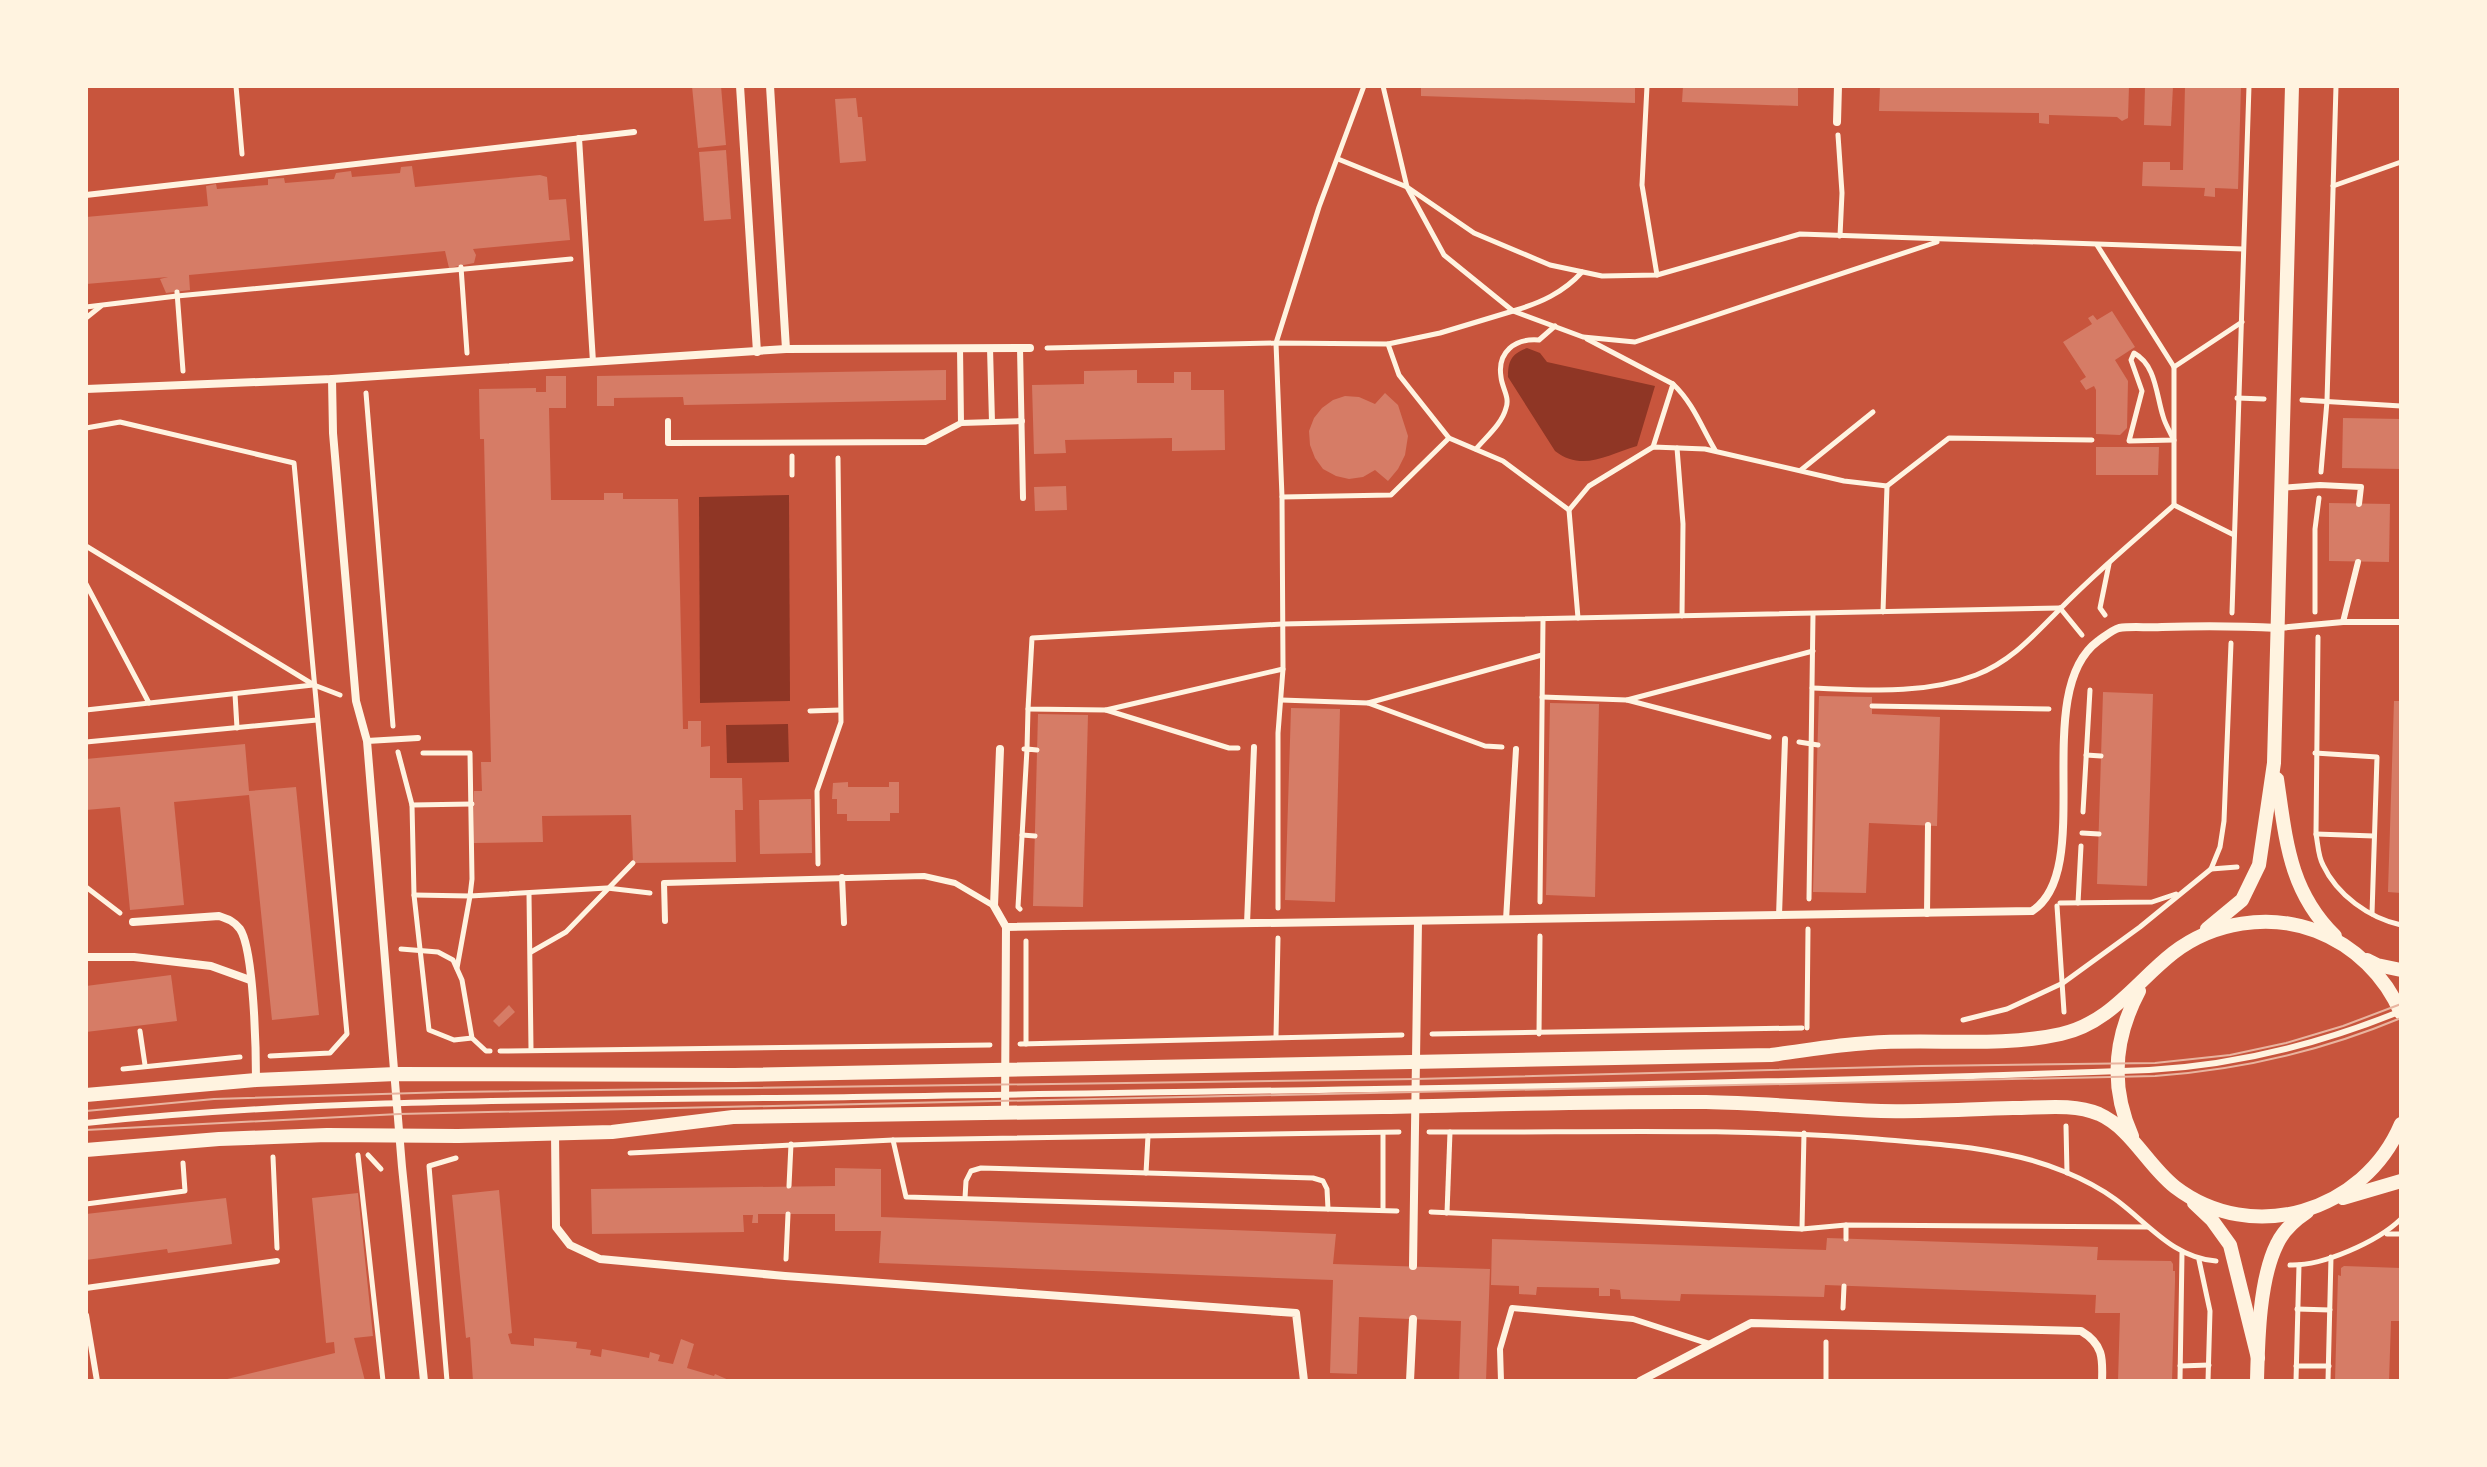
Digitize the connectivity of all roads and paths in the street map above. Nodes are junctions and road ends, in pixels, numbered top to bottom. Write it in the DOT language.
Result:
graph roads {
  1 [pos="236,86"];
  2 [pos="740,86"];
  3 [pos="770,86"];
  4 [pos="1364,86"];
  5 [pos="1383,86"];
  6 [pos="1647,86"];
  7 [pos="1838,86"];
  8 [pos="2249,86"];
  9 [pos="2292,86"];
  10 [pos="1837,122"];
  11 [pos="634,132"];
  12 [pos="579,138"];
  13 [pos="242,154"];
  14 [pos="1338,159"];
  15 [pos="2401,162"];
  16 [pos="2333,186"];
  17 [pos="1407,187"];
  18 [pos="86,195"];
  19 [pos="1840,236"];
  20 [pos="1941,241"];
  21 [pos="2096,244"];
  22 [pos="2243,249"];
  23 [pos="588,257"];
  24 [pos="461,268"];
  25 [pos="1583,272"];
  26 [pos="1657,275"];
  27 [pos="177,294"];
  28 [pos="102,306"];
  29 [pos="86,307"];
  30 [pos="1513,311"];
  31 [pos="86,318"];
  32 [pos="2242,322"];
  33 [pos="1555,326"];
  34 [pos="1583,337"];
  35 [pos="1276,343"];
  36 [pos="1388,344"];
  37 [pos="960,348"];
  38 [pos="990,348"];
  39 [pos="1025,348"];
  40 [pos="786,349"];
  41 [pos="757,352"];
  42 [pos="593,362"];
  43 [pos="2174,367"];
  44 [pos="469,370"];
  45 [pos="364,377"];
  46 [pos="332,379"];
  47 [pos="184,384"];
  48 [pos="1673,384"];
  49 [pos="86,389"];
  50 [pos="2237,398"];
  51 [pos="2285,399"];
  52 [pos="2401,406"];
  53 [pos="1873,412"];
  54 [pos="668,421"];
  55 [pos="1022,421"];
  56 [pos="992,422"];
  57 [pos="961,423"];
  58 [pos="86,428"];
  59 [pos="1449,438"];
  60 [pos="2092,440"];
  61 [pos="2174,440"];
  62 [pos="837,442"];
  63 [pos="1653,447"];
  64 [pos="1677,448"];
  65 [pos="1476,449"];
  66 [pos="1716,451"];
  67 [pos="1800,471"];
  68 [pos="1887,486"];
  69 [pos="2281,488"];
  70 [pos="1282,497"];
  71 [pos="1023,498"];
  72 [pos="2359,504"];
  73 [pos="2174,505"];
  74 [pos="1569,510"];
  75 [pos="2234,535"];
  76 [pos="86,546"];
  77 [pos="2358,562"];
  78 [pos="2110,563"];
  79 [pos="86,584"];
  80 [pos="2060,608"];
  81 [pos="1883,612"];
  82 [pos="1813,614"];
  83 [pos="1682,616"];
  84 [pos="1578,618"];
  85 [pos="1543,619"];
  86 [pos="2070,621"];
  87 [pos="2343,622"];
  88 [pos="2401,622"];
  89 [pos="1282,624"];
  90 [pos="2232,626"];
  91 [pos="2116,628"];
  92 [pos="2279,628"];
  93 [pos="1813,651"];
  94 [pos="1542,655"];
  95 [pos="1283,669"];
  96 [pos="2091,677"];
  97 [pos="314,685"];
  98 [pos="1812,688"];
  99 [pos="235,694"];
  100 [pos="1542,697"];
  101 [pos="1281,700"];
  102 [pos="1627,700"];
  103 [pos="356,701"];
  104 [pos="149,703"];
  105 [pos="1368,703"];
  106 [pos="1872,706"];
  107 [pos="1028,709"];
  108 [pos="2066,709"];
  109 [pos="86,710"];
  110 [pos="840,710"];
  111 [pos="1106,710"];
  112 [pos="810,711"];
  113 [pos="317,720"];
  114 [pos="237,728"];
  115 [pos="1752,734"];
  116 [pos="418,738"];
  117 [pos="1785,739"];
  118 [pos="395,740"];
  119 [pos="367,741"];
  120 [pos="86,742"];
  121 [pos="1485,746"];
  122 [pos="1254,747"];
  123 [pos="1229,748"];
  124 [pos="1000,749"];
  125 [pos="1027,749"];
  126 [pos="1516,749"];
  127 [pos="1037,750"];
  128 [pos="398,753"];
  129 [pos="2315,753"];
  130 [pos="2086,755"];
  131 [pos="2101,756"];
  132 [pos="2274,763"];
  133 [pos="473,804"];
  134 [pos="412,805"];
  135 [pos="1928,825"];
  136 [pos="2082,833"];
  137 [pos="2099,834"];
  138 [pos="2316,834"];
  139 [pos="1022,835"];
  140 [pos="1035,836"];
  141 [pos="2374,836"];
  142 [pos="818,855"];
  143 [pos="2321,862"];
  144 [pos="633,863"];
  145 [pos="842,877"];
  146 [pos="86,887"];
  147 [pos="607,888"];
  148 [pos="2183,891"];
  149 [pos="650,893"];
  150 [pos="529,894"];
  151 [pos="414,895"];
  152 [pos="470,896"];
  153 [pos="2043,903"];
  154 [pos="2057,903"];
  155 [pos="2078,903"];
  156 [pos="994,906"];
  157 [pos="1927,914"];
  158 [pos="2372,914"];
  159 [pos="1809,915"];
  160 [pos="1779,916"];
  161 [pos="1540,919"];
  162 [pos="1506,920"];
  163 [pos="665,921"];
  164 [pos="1418,921"];
  165 [pos="133,922"];
  166 [pos="844,923"];
  167 [pos="1278,923"];
  168 [pos="1247,924"];
  169 [pos="2401,925"];
  170 [pos="1006,927"];
  171 [pos="1026,927"];
  172 [pos="2194,939"];
  173 [pos="386,949"];
  174 [pos="420,950"];
  175 [pos="2351,950"];
  176 [pos="531,952"];
  177 [pos="86,957"];
  178 [pos="457,969"];
  179 [pos="2401,970"];
  180 [pos="2154,972"];
  181 [pos="250,980"];
  182 [pos="2063,983"];
  183 [pos="2401,1012"];
  184 [pos="1951,1023"];
  185 [pos="1821,1027"];
  186 [pos="1807,1028"];
  187 [pos="140,1031"];
  188 [pos="1416,1034"];
  189 [pos="1539,1034"];
  190 [pos="1276,1037"];
  191 [pos="472,1038"];
  192 [pos="1026,1044"];
  193 [pos="1005,1045"];
  194 [pos="531,1049"];
  195 [pos="256,1056"];
  196 [pos="1416,1062"];
  197 [pos="145,1065"];
  198 [pos="115,1070"];
  199 [pos="1006,1070"];
  200 [pos="2117,1070"];
  201 [pos="396,1074"];
  202 [pos="256,1080"];
  203 [pos="1415,1089"];
  204 [pos="1005,1094"];
  205 [pos="86,1095"];
  206 [pos="398,1104"];
  207 [pos="1415,1107"];
  208 [pos="2066,1107"];
  209 [pos="1005,1113"];
  210 [pos="86,1123"];
  211 [pos="2401,1124"];
  212 [pos="1415,1132"];
  213 [pos="1450,1132"];
  214 [pos="555,1133"];
  215 [pos="1383,1133"];
  216 [pos="1804,1133"];
  217 [pos="400,1135"];
  218 [pos="1148,1136"];
  219 [pos="893,1140"];
  220 [pos="791,1144"];
  221 [pos="86,1150"];
  222 [pos="2142,1152"];
  223 [pos="358,1154"];
  224 [pos="618,1154"];
  225 [pos="273,1157"];
  226 [pos="458,1157"];
  227 [pos="183,1163"];
  228 [pos="1146,1173"];
  229 [pos="2067,1173"];
  230 [pos="2401,1181"];
  231 [pos="789,1186"];
  232 [pos="2177,1189"];
  233 [pos="965,1198"];
  234 [pos="2328,1203"];
  235 [pos="86,1204"];
  236 [pos="1328,1209"];
  237 [pos="2312,1209"];
  238 [pos="1383,1210"];
  239 [pos="1414,1211"];
  240 [pos="1447,1213"];
  241 [pos="788,1214"];
  242 [pos="2401,1219"];
  243 [pos="1846,1225"];
  244 [pos="1802,1229"];
  245 [pos="2401,1234"];
  246 [pos="1846,1239"];
  247 [pos="2182,1253"];
  248 [pos="2331,1257"];
  249 [pos="2199,1260"];
  250 [pos="277,1261"];
  251 [pos="2299,1265"];
  252 [pos="1413,1266"];
  253 [pos="785,1276"];
  254 [pos="86,1288"];
  255 [pos="2297,1309"];
  256 [pos="2330,1310"];
  257 [pos="86,1315"];
  258 [pos="1413,1319"];
  259 [pos="1827,1325"];
  260 [pos="1710,1344"];
  261 [pos="2258,1358"];
  262 [pos="2209,1365"];
  263 [pos="2180,1366"];
  264 [pos="2296,1366"];
  265 [pos="2329,1366"];
  266 [pos="97,1381"];
  267 [pos="383,1381"];
  268 [pos="424,1381"];
  269 [pos="447,1381"];
  270 [pos="1304,1381"];
  271 [pos="1410,1381"];
  272 [pos="1501,1381"];
  273 [pos="1640,1381"];
  274 [pos="1826,1381"];
  275 [pos="2102,1381"];
  276 [pos="2180,1381"];
  277 [pos="2208,1381"];
  278 [pos="2257,1381"];
  279 [pos="2296,1381"];
  280 [pos="2328,1381"];
  1 -- 13 [label="path"];
  2 -- 41 [label="street"];
  3 -- 40 [label="street"];
  4 -- 14 [label="path"];
  5 -- 17 [label="path"];
  6 -- 26 [label="path"];
  7 -- 10 [label="street"];
  8 -- 22 [label="path"];
  9 -- 51 [label="street"];
  10 -- 19 [label="path"];
  11 -- 12 [label="lane"];
  12 -- 18 [label="lane"];
  12 -- 23 [label="lane"];
  14 -- 17 [label="path"];
  14 -- 35 [label="path"];
  15 -- 16 [label="path"];
  17 -- 25 [label="path"];
  17 -- 30 [label="path"];
  19 -- 20 [label="path"];
  19 -- 26 [label="path"];
  20 -- 21 [label="path"];
  20 -- 34 [label="path"];
  21 -- 22 [label="path"];
  21 -- 43 [label="path"];
  22 -- 32 [label="path"];
  23 -- 24 [label="path"];
  23 -- 42 [label="lane"];
  24 -- 27 [label="path"];
  24 -- 44 [label="path"];
  25 -- 26 [label="path"];
  25 -- 30 [label="path"];
  27 -- 28 [label="path"];
  27 -- 47 [label="path"];
  28 -- 29 [label="path"];
  28 -- 31 [label="path"];
  30 -- 33 [label="path"];
  30 -- 36 [label="path"];
  32 -- 43 [label="path"];
  32 -- 50 [label="path"];
  33 -- 34 [label="path"];
  33 -- 65 [label="path"];
  34 -- 48 [label="path"];
  35 -- 36 [label="path"];
  35 -- 39 [label="path"];
  35 -- 70 [label="path"];
  36 -- 59 [label="path"];
  37 -- 38 [label="street"];
  37 -- 40 [label="street"];
  37 -- 57 [label="lane"];
  38 -- 39 [label="street"];
  38 -- 56 [label="lane"];
  39 -- 55 [label="lane"];
  40 -- 41 [label="street"];
  41 -- 42 [label="street"];
  42 -- 44 [label="street"];
  43 -- 61 [label="path"];
  44 -- 45 [label="street"];
  45 -- 46 [label="street"];
  45 -- 118 [label="path"];
  46 -- 47 [label="street"];
  46 -- 103 [label="street"];
  47 -- 49 [label="street"];
  48 -- 63 [label="path"];
  48 -- 66 [label="path"];
  50 -- 51 [label="path"];
  50 -- 75 [label="path"];
  51 -- 52 [label="path"];
  51 -- 69 [label="street"];
  53 -- 67 [label="path"];
  54 -- 62 [label="lane"];
  55 -- 56 [label="lane"];
  55 -- 71 [label="lane"];
  56 -- 57 [label="lane"];
  57 -- 62 [label="lane"];
  58 -- 97 [label="path"];
  59 -- 65 [label="path"];
  59 -- 70 [label="path"];
  60 -- 68 [label="path"];
  61 -- 61 [label="path"];
  61 -- 73 [label="path"];
  62 -- 110 [label="path"];
  63 -- 64 [label="path"];
  63 -- 74 [label="path"];
  64 -- 66 [label="path"];
  64 -- 83 [label="path"];
  65 -- 74 [label="path"];
  66 -- 67 [label="path"];
  67 -- 68 [label="path"];
  68 -- 81 [label="path"];
  69 -- 72 [label="lane"];
  69 -- 92 [label="street"];
  70 -- 89 [label="path"];
  73 -- 75 [label="path"];
  73 -- 78 [label="path"];
  74 -- 84 [label="path"];
  75 -- 90 [label="path"];
  76 -- 97 [label="path"];
  77 -- 87 [label="lane"];
  78 -- 80 [label="path"];
  78 -- 91 [label="path"];
  79 -- 104 [label="path"];
  80 -- 81 [label="path"];
  80 -- 86 [label="path"];
  80 -- 98 [label="path"];
  81 -- 82 [label="path"];
  82 -- 83 [label="path"];
  82 -- 93 [label="path"];
  83 -- 84 [label="path"];
  84 -- 85 [label="path"];
  85 -- 89 [label="path"];
  85 -- 94 [label="path"];
  87 -- 88 [label="lane"];
  87 -- 92 [label="lane"];
  89 -- 95 [label="path"];
  89 -- 107 [label="path"];
  90 -- 91 [label="street"];
  90 -- 92 [label="street"];
  90 -- 148 [label="path"];
  91 -- 108 [label="street"];
  92 -- 132 [label="street"];
  93 -- 98 [label="path"];
  93 -- 102 [label="path"];
  94 -- 100 [label="path"];
  94 -- 105 [label="path"];
  95 -- 101 [label="path"];
  95 -- 111 [label="path"];
  96 -- 130 [label="path"];
  97 -- 99 [label="path"];
  97 -- 103 [label="path"];
  97 -- 113 [label="path"];
  98 -- 159 [label="path"];
  99 -- 104 [label="path"];
  99 -- 114 [label="path"];
  100 -- 102 [label="path"];
  100 -- 161 [label="path"];
  101 -- 105 [label="path"];
  101 -- 167 [label="path"];
  102 -- 115 [label="path"];
  103 -- 119 [label="street"];
  104 -- 109 [label="path"];
  105 -- 121 [label="path"];
  106 -- 108 [label="path"];
  107 -- 111 [label="path"];
  107 -- 125 [label="path"];
  108 -- 153 [label="street"];
  110 -- 112 [label="path"];
  110 -- 142 [label="path"];
  111 -- 123 [label="path"];
  113 -- 114 [label="path"];
  113 -- 195 [label="path"];
  114 -- 120 [label="path"];
  116 -- 118 [label="lane"];
  117 -- 160 [label="lane"];
  118 -- 119 [label="lane"];
  118 -- 128 [label="path"];
  119 -- 173 [label="street"];
  122 -- 168 [label="lane"];
  124 -- 156 [label="street"];
  126 -- 162 [label="lane"];
  127 -- 139 [label="path"];
  128 -- 133 [label="path"];
  128 -- 134 [label="path"];
  129 -- 141 [label="path"];
  130 -- 131 [label="path"];
  130 -- 136 [label="path"];
  132 -- 172 [label="street"];
  132 -- 175 [label="street"];
  133 -- 134 [label="path"];
  133 -- 152 [label="path"];
  134 -- 151 [label="path"];
  135 -- 157 [label="lane"];
  136 -- 137 [label="path"];
  136 -- 155 [label="path"];
  138 -- 141 [label="path"];
  139 -- 140 [label="path"];
  139 -- 171 [label="path"];
  141 -- 158 [label="path"];
  143 -- 158 [label="path"];
  144 -- 147 [label="path"];
  145 -- 156 [label="lane"];
  145 -- 163 [label="lane"];
  145 -- 166 [label="lane"];
  146 -- 165 [label="path"];
  147 -- 149 [label="path"];
  147 -- 150 [label="path"];
  147 -- 176 [label="path"];
  148 -- 155 [label="path"];
  148 -- 182 [label="path"];
  150 -- 152 [label="path"];
  150 -- 176 [label="path"];
  151 -- 152 [label="path"];
  151 -- 174 [label="path"];
  152 -- 178 [label="path"];
  153 -- 154 [label="path"];
  153 -- 157 [label="street"];
  154 -- 155 [label="path"];
  154 -- 182 [label="path"];
  156 -- 170 [label="street"];
  157 -- 159 [label="street"];
  158 -- 169 [label="path"];
  159 -- 160 [label="street"];
  159 -- 186 [label="path"];
  160 -- 161 [label="street"];
  161 -- 162 [label="street"];
  161 -- 189 [label="path"];
  162 -- 164 [label="street"];
  164 -- 167 [label="street"];
  164 -- 188 [label="street"];
  165 -- 181 [label="street"];
  167 -- 168 [label="street"];
  167 -- 190 [label="path"];
  168 -- 171 [label="street"];
  170 -- 171 [label="street"];
  170 -- 193 [label="street"];
  171 -- 192 [label="path"];
  172 -- 175 [label="street"];
  172 -- 180 [label="street"];
  173 -- 174 [label="path"];
  173 -- 201 [label="street"];
  174 -- 178 [label="path"];
  174 -- 191 [label="path"];
  175 -- 179 [label="street"];
  175 -- 183 [label="street"];
  176 -- 194 [label="path"];
  177 -- 181 [label="street"];
  178 -- 191 [label="path"];
  180 -- 196 [label="street"];
  180 -- 200 [label="street"];
  181 -- 195 [label="street"];
  182 -- 184 [label="path"];
  183 -- 200 [label="lane"];
  185 -- 186 [label="path"];
  186 -- 189 [label="path"];
  187 -- 197 [label="path"];
  188 -- 189 [label="path"];
  188 -- 190 [label="path"];
  188 -- 196 [label="street"];
  190 -- 192 [label="path"];
  191 -- 194 [label="path"];
  192 -- 193 [label="path"];
  193 -- 194 [label="path"];
  193 -- 199 [label="street"];
  195 -- 197 [label="path"];
  195 -- 202 [label="street"];
  196 -- 199 [label="street"];
  196 -- 203 [label="street"];
  197 -- 198 [label="path"];
  199 -- 201 [label="street"];
  199 -- 204 [label="street"];
  200 -- 203 [label="lane"];
  200 -- 222 [label="street"];
  201 -- 202 [label="street"];
  201 -- 206 [label="street"];
  202 -- 205 [label="street"];
  203 -- 204 [label="lane"];
  203 -- 207 [label="street"];
  204 -- 206 [label="lane"];
  204 -- 209 [label="street"];
  206 -- 210 [label="lane"];
  206 -- 217 [label="street"];
  207 -- 208 [label="street"];
  207 -- 209 [label="street"];
  207 -- 212 [label="street"];
  208 -- 222 [label="street"];
  208 -- 229 [label="path"];
  209 -- 214 [label="street"];
  211 -- 234 [label="street"];
  212 -- 213 [label="path"];
  212 -- 215 [label="path"];
  212 -- 239 [label="street"];
  213 -- 216 [label="path"];
  213 -- 240 [label="path"];
  214 -- 217 [label="street"];
  214 -- 253 [label="street"];
  215 -- 218 [label="path"];
  215 -- 238 [label="path"];
  216 -- 229 [label="path"];
  216 -- 244 [label="path"];
  217 -- 221 [label="street"];
  217 -- 268 [label="street"];
  218 -- 219 [label="path"];
  218 -- 228 [label="path"];
  219 -- 220 [label="path"];
  219 -- 233 [label="path"];
  220 -- 224 [label="path"];
  220 -- 231 [label="path"];
  222 -- 232 [label="street"];
  223 -- 267 [label="path"];
  225 -- 250 [label="path"];
  226 -- 269 [label="path"];
  227 -- 235 [label="path"];
  228 -- 233 [label="path"];
  228 -- 236 [label="path"];
  229 -- 243 [label="path"];
  230 -- 234 [label="street"];
  232 -- 237 [label="street"];
  232 -- 261 [label="street"];
  233 -- 236 [label="path"];
  234 -- 237 [label="street"];
  236 -- 238 [label="path"];
  237 -- 261 [label="street"];
  238 -- 239 [label="path"];
  239 -- 240 [label="path"];
  239 -- 252 [label="street"];
  240 -- 244 [label="path"];
  241 -- 253 [label="path"];
  242 -- 245 [label="path"];
  243 -- 244 [label="path"];
  243 -- 246 [label="path"];
  247 -- 263 [label="path"];
  248 -- 256 [label="path"];
  249 -- 262 [label="path"];
  250 -- 254 [label="lane"];
  251 -- 255 [label="path"];
  253 -- 270 [label="street"];
  255 -- 256 [label="path"];
  255 -- 264 [label="path"];
  256 -- 265 [label="path"];
  257 -- 266 [label="lane"];
  258 -- 271 [label="street"];
  259 -- 260 [label="street"];
  259 -- 274 [label="path"];
  259 -- 275 [label="street"];
  260 -- 272 [label="lane"];
  260 -- 273 [label="street"];
  261 -- 278 [label="street"];
  262 -- 263 [label="path"];
  262 -- 277 [label="path"];
  263 -- 276 [label="path"];
  264 -- 265 [label="path"];
  264 -- 279 [label="path"];
  265 -- 280 [label="path"];
}
